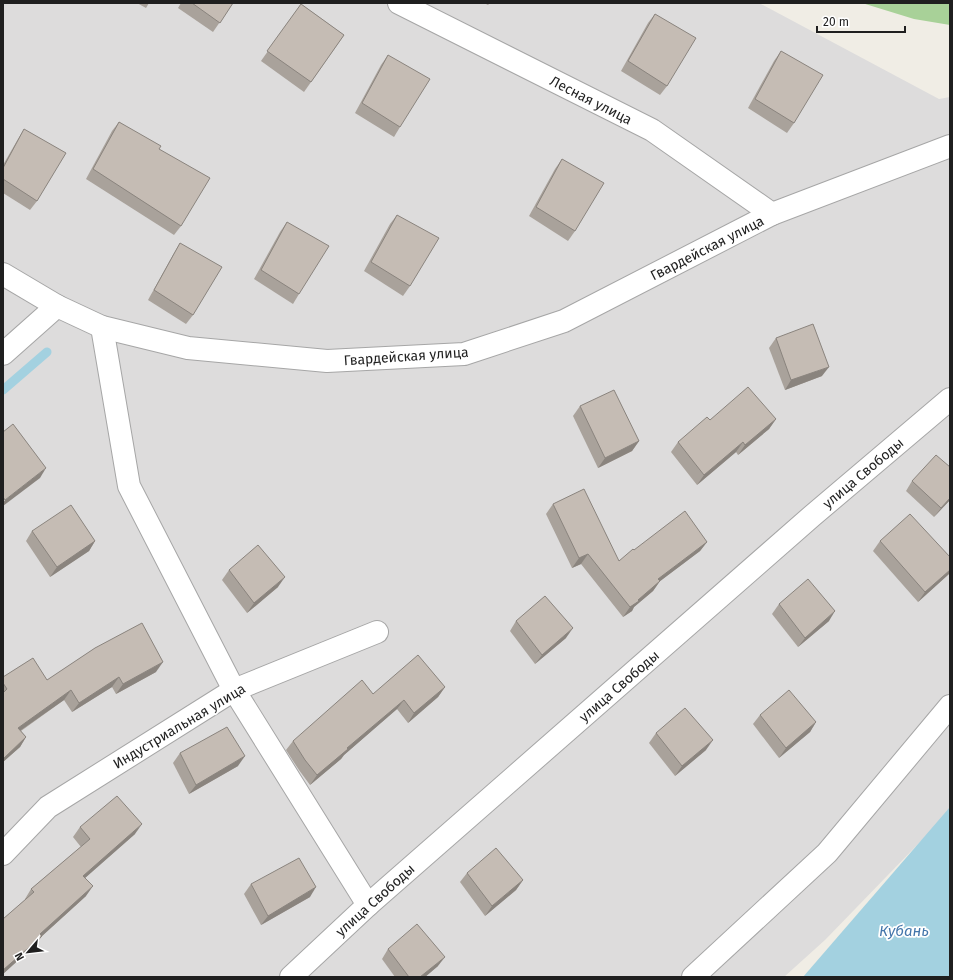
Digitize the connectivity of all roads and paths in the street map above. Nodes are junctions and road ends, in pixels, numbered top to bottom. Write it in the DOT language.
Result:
graph roads {
  1 [pos="399,3"];
  2 [pos="950,146"];
  3 [pos="772,214"];
  4 [pos="3,274"];
  5 [pos="58,306"];
  6 [pos="102,327"];
  7 [pos="3,354"];
  8 [pos="950,400"];
  9 [pos="377,632"];
  10 [pos="234,690"];
  11 [pos="950,706"];
  12 [pos="3,854"];
  13 [pos="368,905"];
  14 [pos="291,977"];
  15 [pos="693,977"];
  1 -- 3 [label="street, Лесная улица"];
  2 -- 3 [label="street, Гвардейская улица"];
  3 -- 6 [label="street, Гвардейская улица"];
  4 -- 5 [label="street, Гвардейская улица"];
  5 -- 6 [label="street, Гвардейская улица"];
  5 -- 7 [label="street"];
  6 -- 10 [label="street"];
  8 -- 13 [label="street, улица Свободы"];
  9 -- 10 [label="street, Индустриальная улица"];
  10 -- 12 [label="street, Индустриальная улица"];
  10 -- 13 [label="street"];
  11 -- 15 [label="street"];
  13 -- 14 [label="street, улица Свободы"];
}
